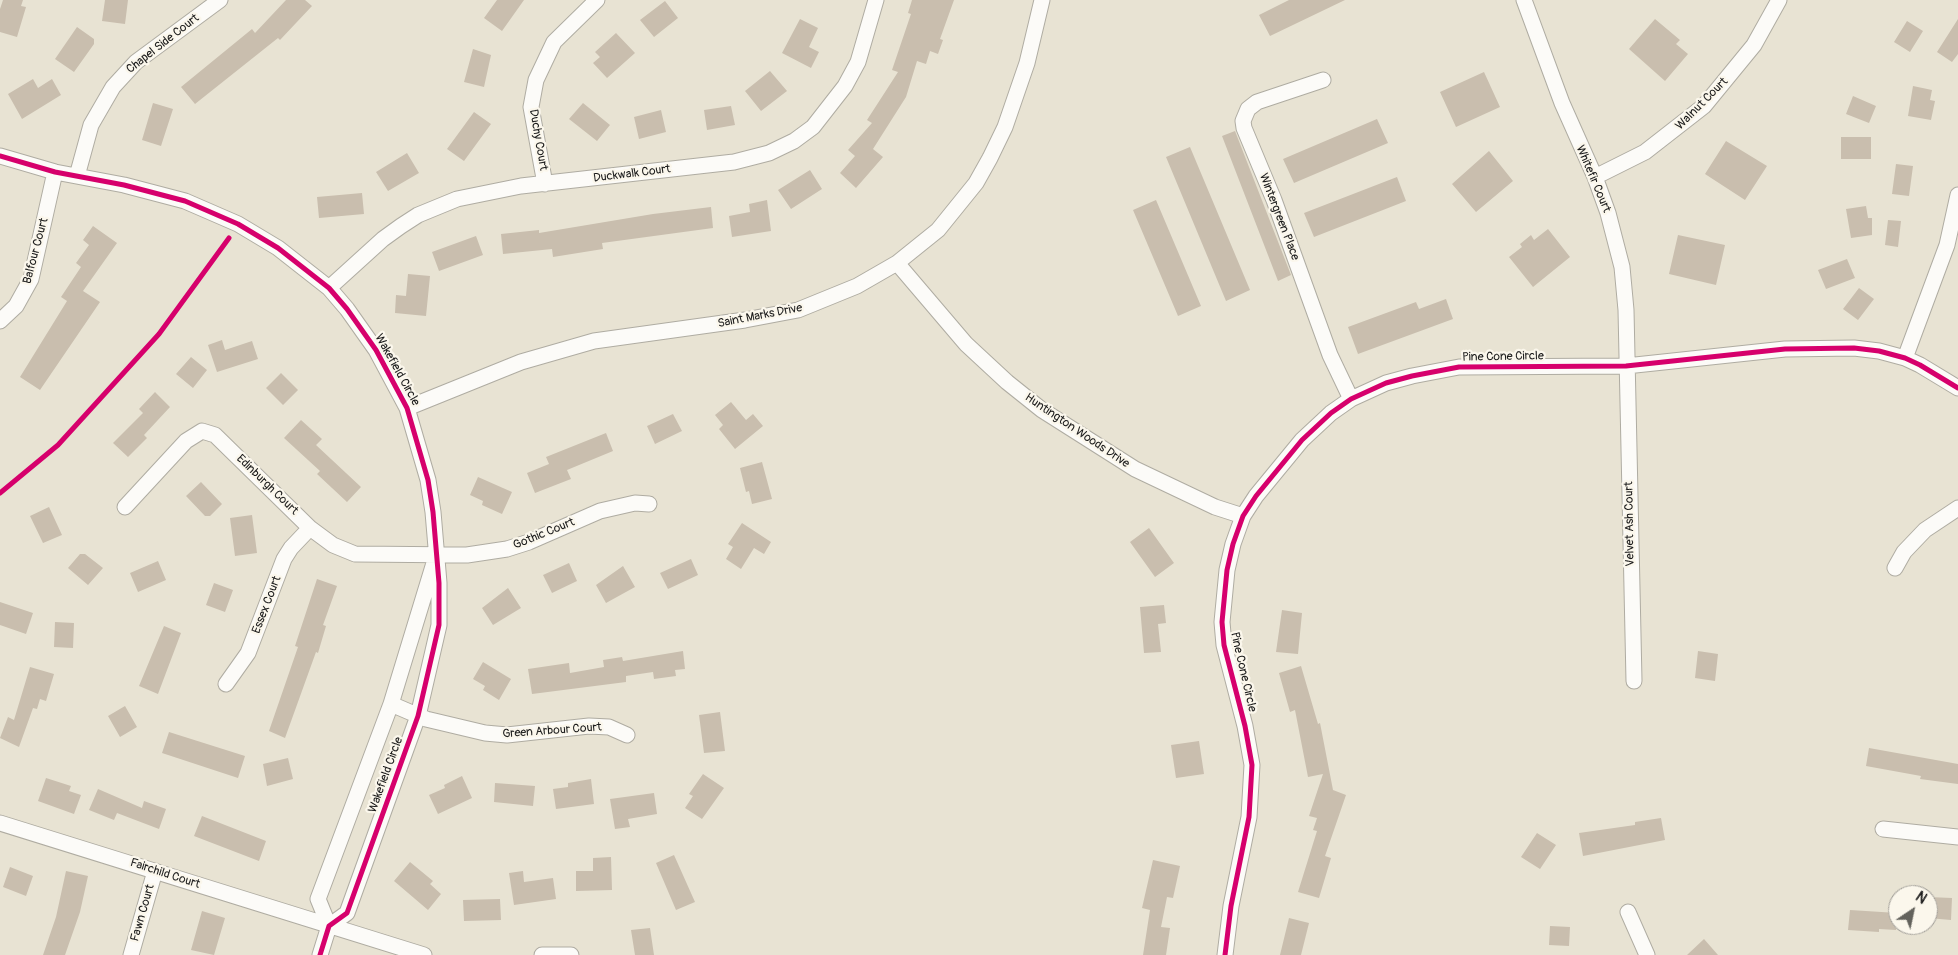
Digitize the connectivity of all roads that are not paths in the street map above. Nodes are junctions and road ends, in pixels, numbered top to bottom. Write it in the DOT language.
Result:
graph roads {
  1 [pos="220,0"];
  2 [pos="597,0"];
  3 [pos="876,0"];
  4 [pos="1042,0"];
  5 [pos="1524,0"];
  6 [pos="1779,0"];
  7 [pos="202,5"];
  8 [pos="1323,80"];
  9 [pos="0,156"];
  10 [pos="54,172"];
  11 [pos="78,176"];
  12 [pos="1595,177"];
  13 [pos="545,184"];
  14 [pos="1958,196"];
  15 [pos="897,263"];
  16 [pos="328,288"];
  17 [pos="0,321"];
  18 [pos="1905,358"];
  19 [pos="1626,366"];
  20 [pos="1958,388"];
  21 [pos="1351,399"];
  22 [pos="407,408"];
  23 [pos="649,504"];
  24 [pos="125,508"];
  25 [pos="1958,508"];
  26 [pos="1243,516"];
  27 [pos="310,528"];
  28 [pos="437,555"];
  29 [pos="1894,568"];
  30 [pos="1634,681"];
  31 [pos="226,684"];
  32 [pos="391,704"];
  33 [pos="418,716"];
  34 [pos="627,736"];
  35 [pos="0,823"];
  36 [pos="1883,829"];
  37 [pos="1958,837"];
  38 [pos="156,872"];
  39 [pos="1628,912"];
  40 [pos="329,926"];
  41 [pos="131,955"];
  42 [pos="320,955"];
  43 [pos="424,955"];
  44 [pos="542,955"];
  45 [pos="571,955"];
  46 [pos="1225,955"];
  47 [pos="1647,955"];
  1 -- 7 [label="street, Chapel Side Court"];
  2 -- 13 [label="street, Duchy Court"];
  3 -- 13 [label="street, Duckwalk Court"];
  4 -- 15 [label="street, Saint Marks Drive"];
  5 -- 12 [label="street, Whitefir Court"];
  6 -- 12 [label="street, Walnut Court"];
  7 -- 11 [label="street, Chapel Side Court"];
  8 -- 21 [label="street, Wintergreen Place"];
  9 -- 10 [label="street, Wakefield Circle"];
  10 -- 11 [label="street, Wakefield Circle"];
  10 -- 17 [label="street, Balfour Court"];
  11 -- 16 [label="street, Wakefield Circle"];
  12 -- 19 [label="street, Whitefir Court"];
  13 -- 16 [label="street, Duckwalk Court"];
  14 -- 18 [label="street"];
  15 -- 22 [label="street, Saint Marks Drive"];
  15 -- 26 [label="street, Huntington Woods Drive"];
  16 -- 22 [label="street, Wakefield Circle"];
  18 -- 19 [label="street, Pine Cone Circle"];
  18 -- 20 [label="street, Pine Cone Circle"];
  19 -- 21 [label="street, Pine Cone Circle"];
  19 -- 30 [label="street, Velvet Ash Court"];
  21 -- 26 [label="street, Pine Cone Circle"];
  22 -- 28 [label="street, Wakefield Circle"];
  23 -- 28 [label="street, Gothic Court"];
  24 -- 27 [label="street, Edinburgh Court"];
  25 -- 29 [label="street"];
  26 -- 46 [label="street, Pine Cone Circle"];
  27 -- 28 [label="street, Edinburgh Court"];
  27 -- 31 [label="street, Essex Court"];
  28 -- 32 [label="street, Wakefield Circle"];
  28 -- 33 [label="street, Wakefield Circle"];
  32 -- 33 [label="street, Green Arbour Court"];
  32 -- 40 [label="street, Wakefield Circle"];
  33 -- 34 [label="street, Green Arbour Court"];
  33 -- 40 [label="street, Wakefield Circle"];
  35 -- 38 [label="street, Fairchild Court"];
  36 -- 37 [label="street"];
  38 -- 40 [label="street, Fairchild Court"];
  38 -- 41 [label="street, Fawn Court"];
  39 -- 47 [label="street"];
  40 -- 42 [label="street"];
  40 -- 43 [label="street, Fairchild Court"];
  44 -- 45 [label="street"];
}
